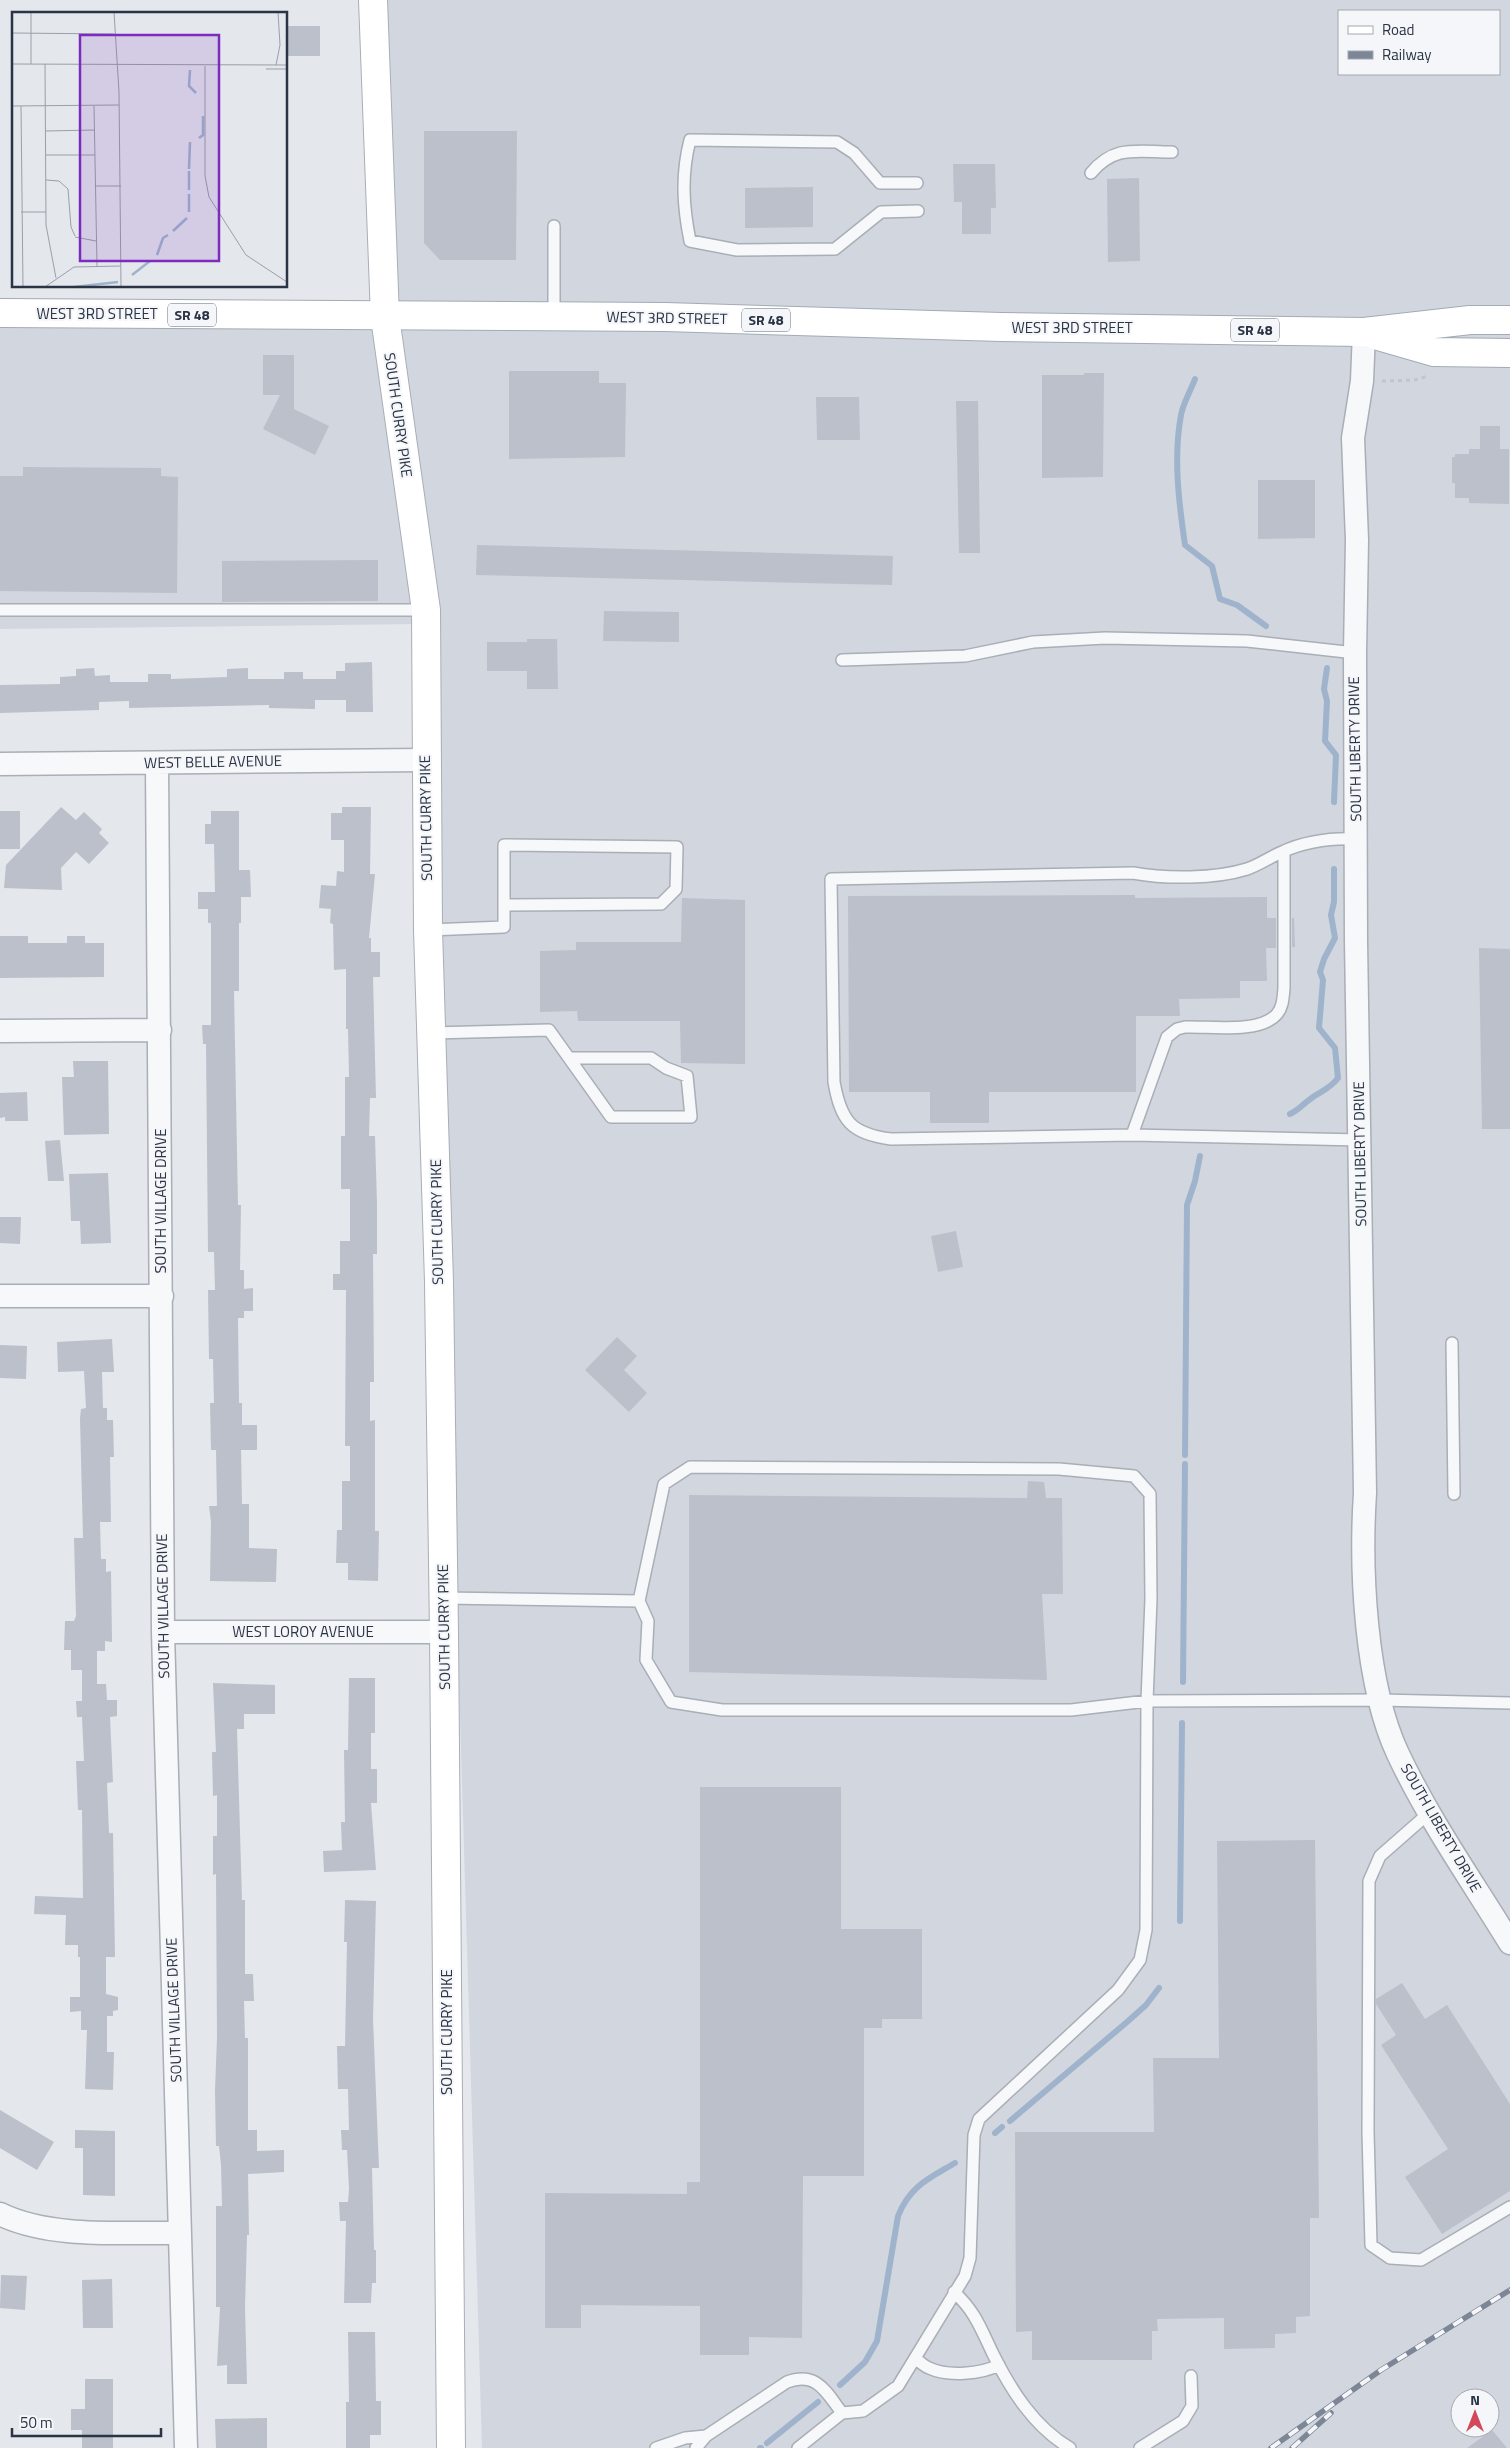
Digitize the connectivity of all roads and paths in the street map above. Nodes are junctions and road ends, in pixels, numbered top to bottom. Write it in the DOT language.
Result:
graph roads {
  1 [pos="373,0"];
  2 [pos="1172,152"];
  3 [pos="1092,173"];
  4 [pos="918,183"];
  5 [pos="918,211"];
  6 [pos="554,226"];
  7 [pos="0,313"];
  8 [pos="385,317"];
  9 [pos="554,317"];
  10 [pos="1510,320"];
  11 [pos="1364,332"];
  12 [pos="1510,353"];
  13 [pos="0,610"];
  14 [pos="426,610"];
  15 [pos="1354,653"];
  16 [pos="842,660"];
  17 [pos="425,760"];
  18 [pos="157,763"];
  19 [pos="0,764"];
  20 [pos="1356,839"];
  21 [pos="1284,851"];
  22 [pos="504,905"];
  23 [pos="428,930"];
  24 [pos="160,1030"];
  25 [pos="0,1031"];
  26 [pos="432,1033"];
  27 [pos="570,1058"];
  28 [pos="1132,1135"];
  29 [pos="1360,1140"];
  30 [pos="0,1296"];
  31 [pos="162,1296"];
  32 [pos="1452,1343"];
  33 [pos="1454,1494"];
  34 [pos="443,1598"];
  35 [pos="639,1601"];
  36 [pos="163,1632"];
  37 [pos="444,1632"];
  38 [pos="1380,1700"];
  39 [pos="1147,1701"];
  40 [pos="1510,1702"];
  41 [pos="1429,1813"];
  42 [pos="1510,1943"];
  43 [pos="1510,2207"];
  44 [pos="0,2214"];
  45 [pos="180,2233"];
  46 [pos="954,2292"];
  47 [pos="916,2359"];
  48 [pos="998,2365"];
  49 [pos="1191,2376"];
  50 [pos="842,2413"];
  51 [pos="706,2436"];
  52 [pos="186,2448"];
  53 [pos="450,2448"];
  54 [pos="656,2448"];
  55 [pos="696,2448"];
  56 [pos="798,2448"];
  57 [pos="1070,2448"];
  58 [pos="1140,2448"];
  1 -- 8 [label="main road, SOUTH CURRY PIKE"];
  2 -- 3 [label="lane"];
  4 -- 5 [label="lane"];
  6 -- 9 [label="lane"];
  7 -- 8 [label="main road, WEST 3RD STREET / SR 48"];
  8 -- 9 [label="main road, WEST 3RD STREET / SR 48"];
  8 -- 14 [label="main road, SOUTH CURRY PIKE"];
  9 -- 11 [label="main road, WEST 3RD STREET / SR 48"];
  10 -- 11 [label="main road, WEST 3RD STREET / SR 48"];
  11 -- 12 [label="main road, WEST 3RD STREET / SR 48"];
  11 -- 15 [label="street, SOUTH LIBERTY DRIVE"];
  13 -- 14 [label="lane"];
  14 -- 17 [label="main road, SOUTH CURRY PIKE"];
  15 -- 16 [label="lane"];
  15 -- 20 [label="street, SOUTH LIBERTY DRIVE"];
  17 -- 18 [label="street, WEST BELLE AVENUE"];
  17 -- 23 [label="main road, SOUTH CURRY PIKE"];
  18 -- 19 [label="street, WEST BELLE AVENUE"];
  18 -- 24 [label="street, SOUTH VILLAGE DRIVE"];
  20 -- 21 [label="lane"];
  20 -- 29 [label="street, SOUTH LIBERTY DRIVE"];
  21 -- 28 [label="lane"];
  21 -- 28 [label="lane"];
  22 -- 22 [label="lane"];
  22 -- 23 [label="lane"];
  23 -- 26 [label="main road, SOUTH CURRY PIKE"];
  24 -- 25 [label="street"];
  24 -- 31 [label="street, SOUTH VILLAGE DRIVE"];
  26 -- 27 [label="lane"];
  26 -- 34 [label="main road, SOUTH CURRY PIKE"];
  27 -- 27 [label="lane"];
  28 -- 29 [label="lane"];
  29 -- 38 [label="street, SOUTH LIBERTY DRIVE"];
  30 -- 31 [label="street"];
  31 -- 36 [label="street, SOUTH VILLAGE DRIVE"];
  32 -- 33 [label="lane"];
  34 -- 35 [label="lane"];
  34 -- 37 [label="main road, SOUTH CURRY PIKE"];
  35 -- 39 [label="lane"];
  35 -- 39 [label="lane"];
  36 -- 37 [label="street, WEST LOROY AVENUE"];
  36 -- 45 [label="street, SOUTH VILLAGE DRIVE"];
  37 -- 53 [label="main road, SOUTH CURRY PIKE"];
  38 -- 39 [label="lane"];
  38 -- 40 [label="lane"];
  38 -- 41 [label="street, SOUTH LIBERTY DRIVE"];
  39 -- 46 [label="lane"];
  41 -- 42 [label="street, SOUTH LIBERTY DRIVE"];
  41 -- 43 [label="lane"];
  44 -- 45 [label="street"];
  45 -- 52 [label="street, SOUTH VILLAGE DRIVE"];
  46 -- 47 [label="lane"];
  46 -- 48 [label="lane"];
  47 -- 48 [label="lane"];
  47 -- 50 [label="lane"];
  48 -- 57 [label="lane"];
  49 -- 58 [label="lane"];
  50 -- 51 [label="lane"];
  50 -- 56 [label="lane"];
  51 -- 54 [label="lane"];
  51 -- 55 [label="lane"];
}
